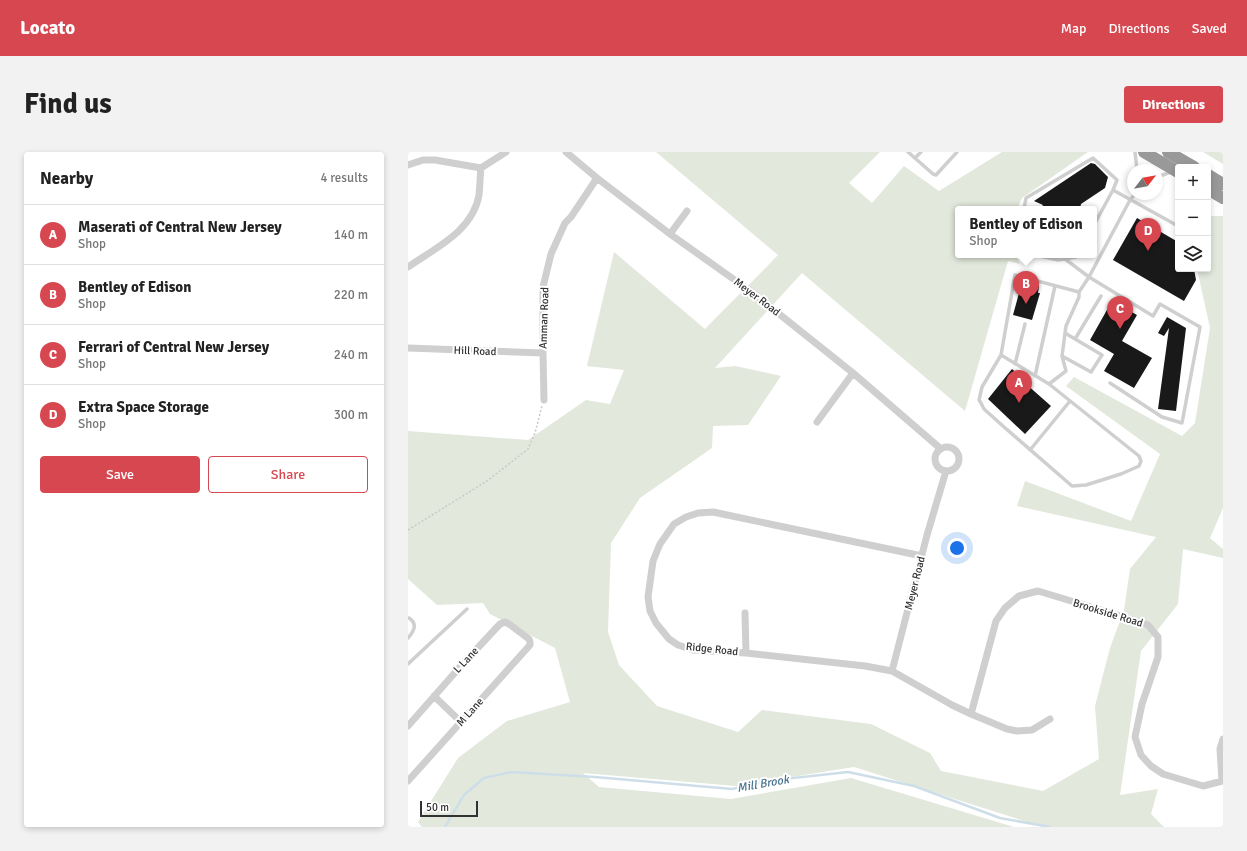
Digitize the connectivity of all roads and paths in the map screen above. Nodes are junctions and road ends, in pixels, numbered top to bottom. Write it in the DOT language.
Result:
graph roads {
  1 [pos="506,152"];
  2 [pos="566,152"];
  3 [pos="908,152"];
  4 [pos="921,152"];
  5 [pos="957,152"];
  6 [pos="1135,152"];
  7 [pos="1144,152"];
  8 [pos="1168,152"];
  9 [pos="915,158"];
  10 [pos="1136,164"];
  11 [pos="1189,164"];
  12 [pos="408,165"];
  13 [pos="481,168"];
  14 [pos="1175,170"];
  15 [pos="1175,172"];
  16 [pos="1163,174"];
  17 [pos="1211,177"];
  18 [pos="597,178"];
  19 [pos="1223,184"];
  20 [pos="1113,190"];
  21 [pos="1211,191"];
  22 [pos="1127,198"];
  23 [pos="1223,198"];
  24 [pos="1130,200"];
  25 [pos="1025,206"];
  26 [pos="687,211"];
  27 [pos="1097,219"];
  28 [pos="1175,224"];
  29 [pos="670,234"];
  30 [pos="1049,258"];
  31 [pos="1071,258"];
  32 [pos="1066,259"];
  33 [pos="408,267"];
  34 [pos="1089,277"];
  35 [pos="1055,286"];
  36 [pos="1079,292"];
  37 [pos="1100,296"];
  38 [pos="1025,324"];
  39 [pos="1065,333"];
  40 [pos="1075,339"];
  41 [pos="408,348"];
  42 [pos="542,353"];
  43 [pos="1001,355"];
  44 [pos="1062,356"];
  45 [pos="1015,364"];
  46 [pos="853,373"];
  47 [pos="1035,376"];
  48 [pos="1110,383"];
  49 [pos="1049,384"];
  50 [pos="544,400"];
  51 [pos="1070,401"];
  52 [pos="816,422"];
  53 [pos="941,449"];
  54 [pos="1030,450"];
  55 [pos="946,472"];
  56 [pos="408,530"];
  57 [pos="922,556"];
  58 [pos="467,609"];
  59 [pos="745,614"];
  60 [pos="408,618"];
  61 [pos="408,638"];
  62 [pos="530,642"];
  63 [pos="746,653"];
  64 [pos="408,664"];
  65 [pos="892,671"];
  66 [pos="434,696"];
  67 [pos="971,714"];
  68 [pos="1050,719"];
  69 [pos="461,722"];
  70 [pos="408,726"];
  71 [pos="1223,739"];
  72 [pos="408,781"];
  73 [pos="1223,781"];
  1 -- 13 [label="street"];
  2 -- 18 [label="street, Meyer Road"];
  3 -- 9 [label="lane"];
  4 -- 9 [label="lane"];
  5 -- 9 [label="lane"];
  6 -- 10 [label="lane"];
  7 -- 14 [label="highway"];
  8 -- 11 [label="highway"];
  12 -- 13 [label="street"];
  13 -- 33 [label="street"];
  15 -- 16 [label="lane"];
  17 -- 19 [label="highway"];
  18 -- 29 [label="street, Meyer Road"];
  18 -- 42 [label="street, Amman Road"];
  20 -- 22 [label="lane"];
  20 -- 25 [label="lane"];
  20 -- 27 [label="lane"];
  21 -- 23 [label="highway"];
  24 -- 28 [label="lane"];
  24 -- 34 [label="lane"];
  26 -- 29 [label="street"];
  29 -- 46 [label="street, Meyer Road"];
  30 -- 32 [label="lane"];
  31 -- 32 [label="lane"];
  32 -- 34 [label="lane"];
  34 -- 36 [label="lane"];
  34 -- 48 [label="lane"];
  35 -- 36 [label="lane"];
  35 -- 43 [label="lane"];
  35 -- 47 [label="lane"];
  36 -- 39 [label="lane"];
  37 -- 40 [label="lane"];
  38 -- 45 [label="lane"];
  39 -- 40 [label="lane"];
  39 -- 44 [label="lane"];
  40 -- 44 [label="lane"];
  41 -- 42 [label="street, Hill Road"];
  42 -- 50 [label="street, Amman Road"];
  43 -- 45 [label="lane"];
  43 -- 54 [label="lane"];
  44 -- 49 [label="lane"];
  45 -- 47 [label="lane"];
  46 -- 52 [label="street"];
  46 -- 53 [label="street, Meyer Road"];
  47 -- 49 [label="lane"];
  49 -- 51 [label="lane"];
  50 -- 56 [label="path"];
  51 -- 54 [label="lane"];
  51 -- 54 [label="lane"];
  53 -- 55 [label="street"];
  53 -- 55 [label="street, Meyer Road"];
  55 -- 57 [label="street, Meyer Road"];
  57 -- 63 [label="street, Ridge Road"];
  57 -- 65 [label="street, Meyer Road"];
  58 -- 64 [label="lane"];
  59 -- 63 [label="street"];
  60 -- 61 [label="lane"];
  62 -- 66 [label="street, L Lane"];
  62 -- 69 [label="street, M Lane"];
  63 -- 65 [label="street, Ridge Road"];
  65 -- 67 [label="street, Ridge Road"];
  66 -- 69 [label="street"];
  66 -- 70 [label="street, L Lane"];
  67 -- 68 [label="street, Ridge Road"];
  67 -- 73 [label="street, Brookside Road"];
  69 -- 72 [label="street, M Lane"];
  71 -- 73 [label="street"];
}
